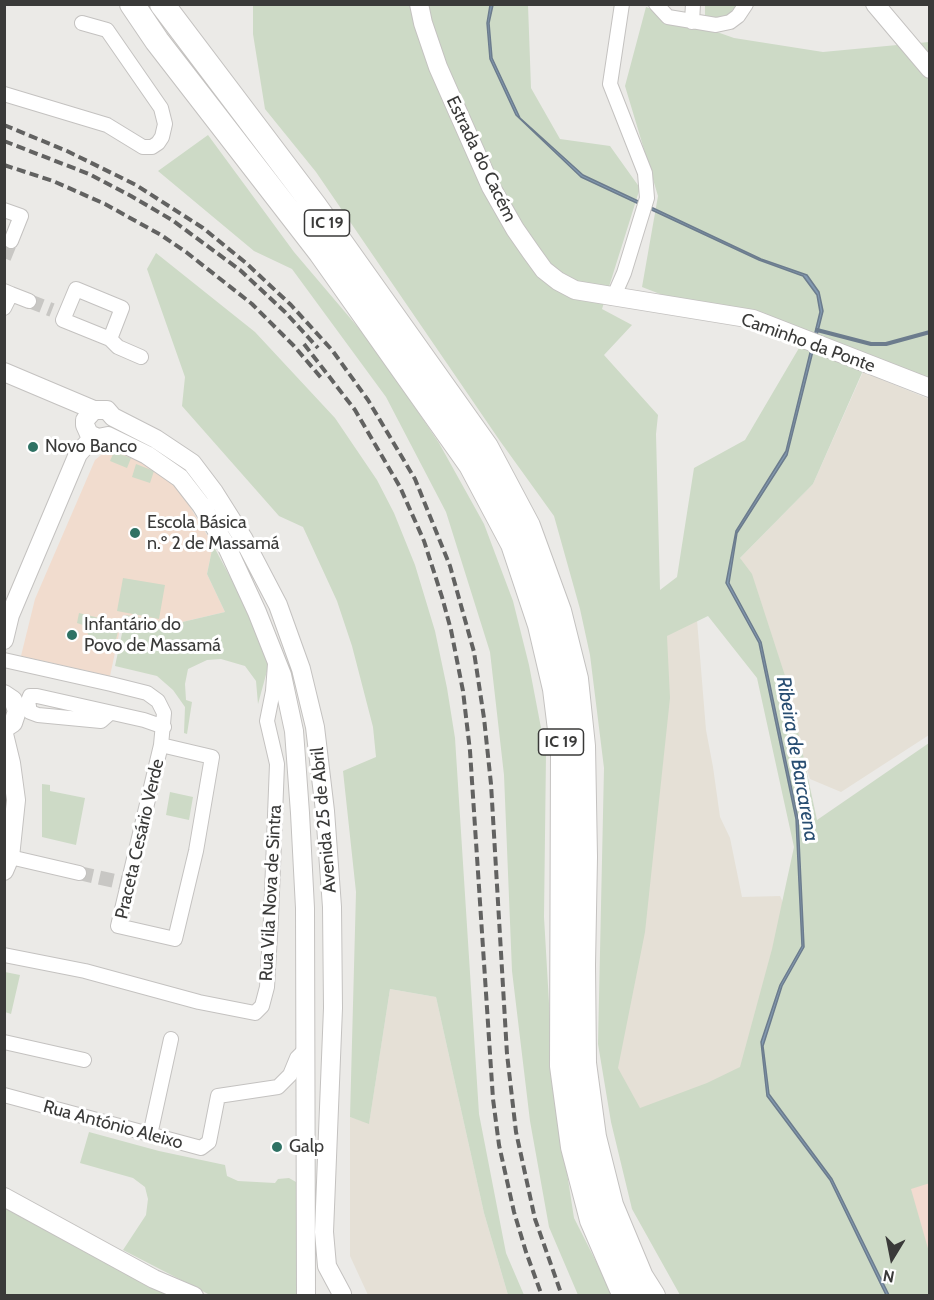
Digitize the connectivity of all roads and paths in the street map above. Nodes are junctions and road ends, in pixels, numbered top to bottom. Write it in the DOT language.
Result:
graph roads {
  1 [pos="132,4"];
  2 [pos="162,4"];
  3 [pos="419,4"];
  4 [pos="622,4"];
  5 [pos="656,4"];
  6 [pos="693,4"];
  7 [pos="746,4"];
  8 [pos="875,4"];
  9 [pos="82,22"];
  10 [pos="692,22"];
  11 [pos="930,69"];
  12 [pos="4,94"];
  13 [pos="4,210"];
  14 [pos="11,241"];
  15 [pos="8,292"];
  16 [pos="613,298"];
  17 [pos="29,301"];
  18 [pos="4,308"];
  19 [pos="110,339"];
  20 [pos="141,357"];
  21 [pos="4,372"];
  22 [pos="4,385"];
  23 [pos="930,388"];
  24 [pos="90,415"];
  25 [pos="113,417"];
  26 [pos="100,436"];
  27 [pos="7,614"];
  28 [pos="4,640"];
  29 [pos="276,659"];
  30 [pos="4,660"];
  31 [pos="4,694"];
  32 [pos="23,711"];
  33 [pos="164,727"];
  34 [pos="4,729"];
  35 [pos="4,734"];
  36 [pos="161,746"];
  37 [pos="7,864"];
  38 [pos="79,873"];
  39 [pos="4,955"];
  40 [pos="171,1039"];
  41 [pos="4,1042"];
  42 [pos="306,1049"];
  43 [pos="84,1060"];
  44 [pos="4,1095"];
  45 [pos="150,1135"];
  46 [pos="4,1197"];
  47 [pos="343,1295"];
  48 [pos="194,1296"];
  49 [pos="307,1296"];
  50 [pos="627,1296"];
  51 [pos="653,1296"];
  1 -- 50 [label="highway, IC 19"];
  2 -- 51 [label="highway, IC 19"];
  3 -- 16 [label="main road, Estrada do Cacém"];
  4 -- 16 [label="street"];
  5 -- 10 [label="street"];
  6 -- 10 [label="street"];
  7 -- 10 [label="street"];
  8 -- 11 [label="main road"];
  9 -- 12 [label="street"];
  13 -- 14 [label="street"];
  15 -- 17 [label="street"];
  15 -- 18 [label="street"];
  16 -- 23 [label="main road, Caminho da Ponte"];
  19 -- 19 [label="street"];
  19 -- 20 [label="street"];
  21 -- 24 [label="main road, Avenida 25 de Abril"];
  22 -- 24 [label="main road, Avenida 25 de Abril"];
  24 -- 25 [label="main road, Avenida 25 de Abril"];
  24 -- 26 [label="main road"];
  25 -- 26 [label="main road"];
  25 -- 47 [label="main road, Avenida 25 de Abril"];
  26 -- 27 [label="main road"];
  26 -- 29 [label="main road, Avenida 25 de Abril"];
  27 -- 28 [label="main road"];
  29 -- 39 [label="street, Rua Vila Nova de Sintra"];
  29 -- 42 [label="main road, Avenida 25 de Abril"];
  30 -- 33 [label="street"];
  31 -- 32 [label="main road"];
  32 -- 33 [label="street"];
  32 -- 34 [label="main road"];
  33 -- 36 [label="street"];
  35 -- 37 [label="main road"];
  36 -- 36 [label="street, Praceta Cesário Verde"];
  37 -- 38 [label="street"];
  40 -- 45 [label="street"];
  41 -- 43 [label="street"];
  42 -- 45 [label="street, Rua António Aleixo"];
  42 -- 49 [label="main road, Avenida 25 de Abril"];
  44 -- 45 [label="street, Rua António Aleixo"];
  46 -- 48 [label="main road"];
  47 -- 49 [label="main road"];
}
